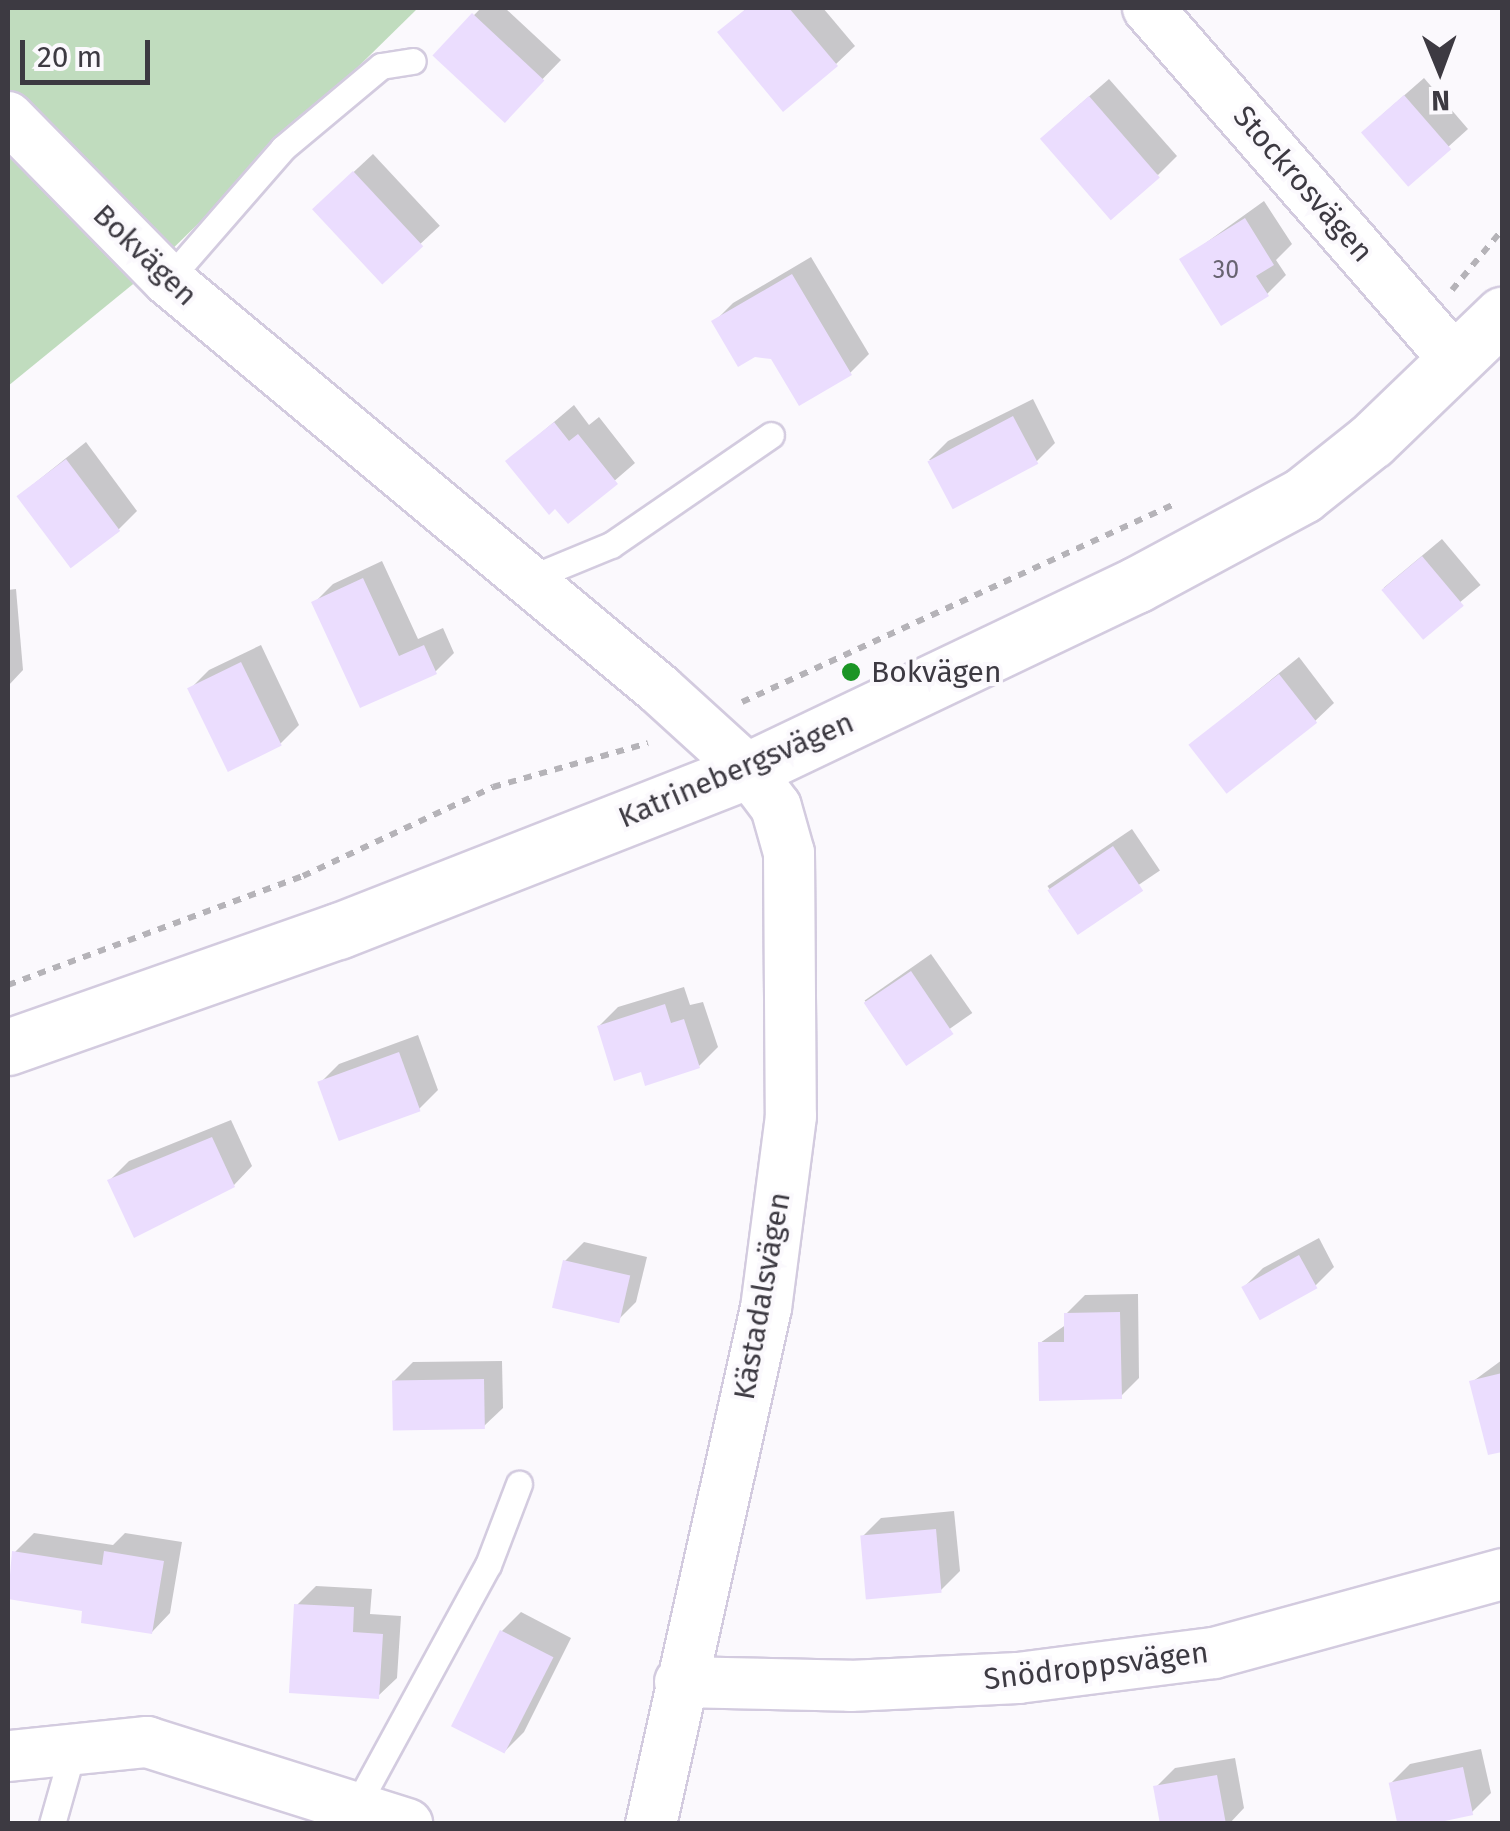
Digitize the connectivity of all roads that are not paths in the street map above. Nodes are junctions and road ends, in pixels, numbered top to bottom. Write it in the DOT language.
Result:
graph roads {
  1 [pos="1148,8"];
  2 [pos="413,61"];
  3 [pos="8,117"];
  4 [pos="168,280"];
  5 [pos="1502,315"];
  6 [pos="1441,343"];
  7 [pos="772,435"];
  8 [pos="526,580"];
  9 [pos="748,770"];
  10 [pos="8,1047"];
  11 [pos="519,1484"];
  12 [pos="1502,1574"];
  13 [pos="680,1682"];
  14 [pos="73,1750"];
  15 [pos="8,1756"];
  16 [pos="358,1805"];
  17 [pos="52,1824"];
  18 [pos="407,1824"];
  19 [pos="651,1824"];
  1 -- 6 [label="street, Stockrosvägen"];
  2 -- 4 [label="lane"];
  3 -- 4 [label="street, Bokvägen"];
  4 -- 8 [label="street, Bokvägen"];
  5 -- 6 [label="street, Katrinebergsvägen"];
  6 -- 9 [label="street, Katrinebergsvägen"];
  7 -- 8 [label="lane"];
  8 -- 9 [label="street, Bokvägen"];
  9 -- 10 [label="street, Katrinebergsvägen"];
  9 -- 13 [label="street, Kästadalsvägen"];
  11 -- 16 [label="lane"];
  12 -- 13 [label="street, Snödroppsvägen"];
  13 -- 19 [label="street, Kästadalsvägen"];
  14 -- 15 [label="street"];
  14 -- 16 [label="street"];
  14 -- 17 [label="lane"];
  16 -- 18 [label="street"];
}
